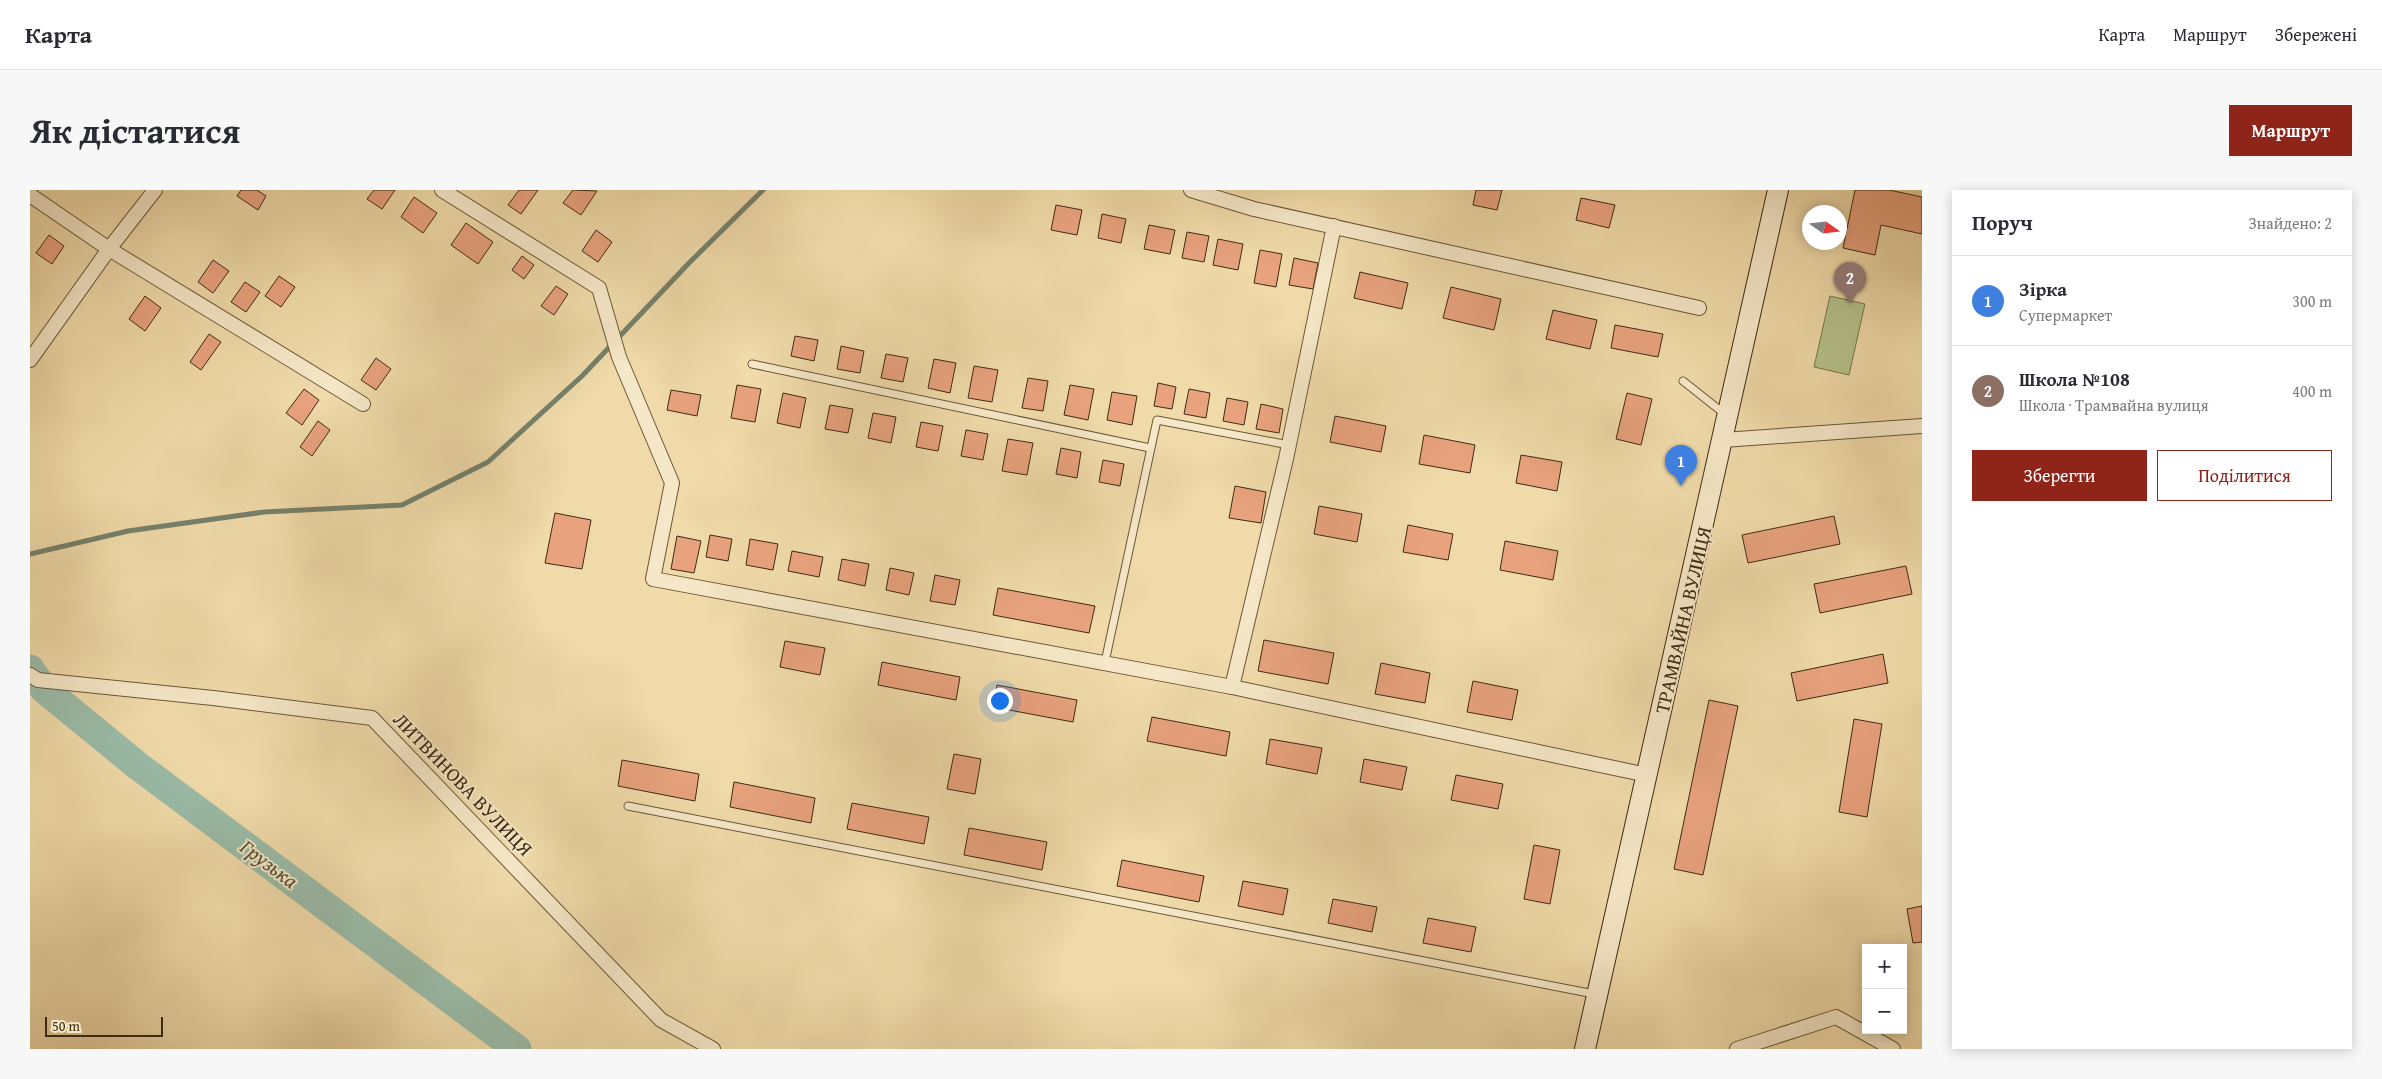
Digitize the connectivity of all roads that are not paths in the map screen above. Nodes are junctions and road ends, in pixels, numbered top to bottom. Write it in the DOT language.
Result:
graph roads {
  1 [pos="155,190"];
  2 [pos="442,190"];
  3 [pos="1192,190"];
  4 [pos="1778,190"];
  5 [pos="30,195"];
  6 [pos="1334,226"];
  7 [pos="109,249"];
  8 [pos="1699,308"];
  9 [pos="30,360"];
  10 [pos="752,364"];
  11 [pos="1683,381"];
  12 [pos="364,404"];
  13 [pos="1728,417"];
  14 [pos="1922,426"];
  15 [pos="1723,440"];
  16 [pos="1289,445"];
  17 [pos="1150,448"];
  18 [pos="1105,662"];
  19 [pos="30,675"];
  20 [pos="1232,687"];
  21 [pos="1648,776"];
  22 [pos="628,806"];
  23 [pos="1597,995"];
  24 [pos="713,1049"];
  25 [pos="1585,1049"];
  26 [pos="1737,1049"];
  27 [pos="1893,1049"];
  1 -- 7 [label="street"];
  2 -- 18 [label="street"];
  3 -- 6 [label="street"];
  4 -- 13 [label="street, ТРАМВАЙНА ВУЛИЦЯ"];
  5 -- 7 [label="street"];
  6 -- 8 [label="street"];
  6 -- 16 [label="street"];
  7 -- 9 [label="street"];
  7 -- 12 [label="street"];
  10 -- 17 [label="lane"];
  11 -- 13 [label="lane"];
  13 -- 15 [label="street, ТРАМВАЙНА ВУЛИЦЯ"];
  14 -- 15 [label="street"];
  15 -- 21 [label="street, ТРАМВАЙНА ВУЛИЦЯ"];
  16 -- 17 [label="lane"];
  16 -- 20 [label="street"];
  17 -- 18 [label="lane"];
  18 -- 20 [label="street"];
  19 -- 24 [label="street, ЛИТВИНОВА ВУЛИЦЯ"];
  20 -- 21 [label="street"];
  21 -- 23 [label="street, ТРАМВАЙНА ВУЛИЦЯ"];
  22 -- 23 [label="lane"];
  23 -- 25 [label="street, ТРАМВАЙНА ВУЛИЦЯ"];
  26 -- 27 [label="street"];
}
